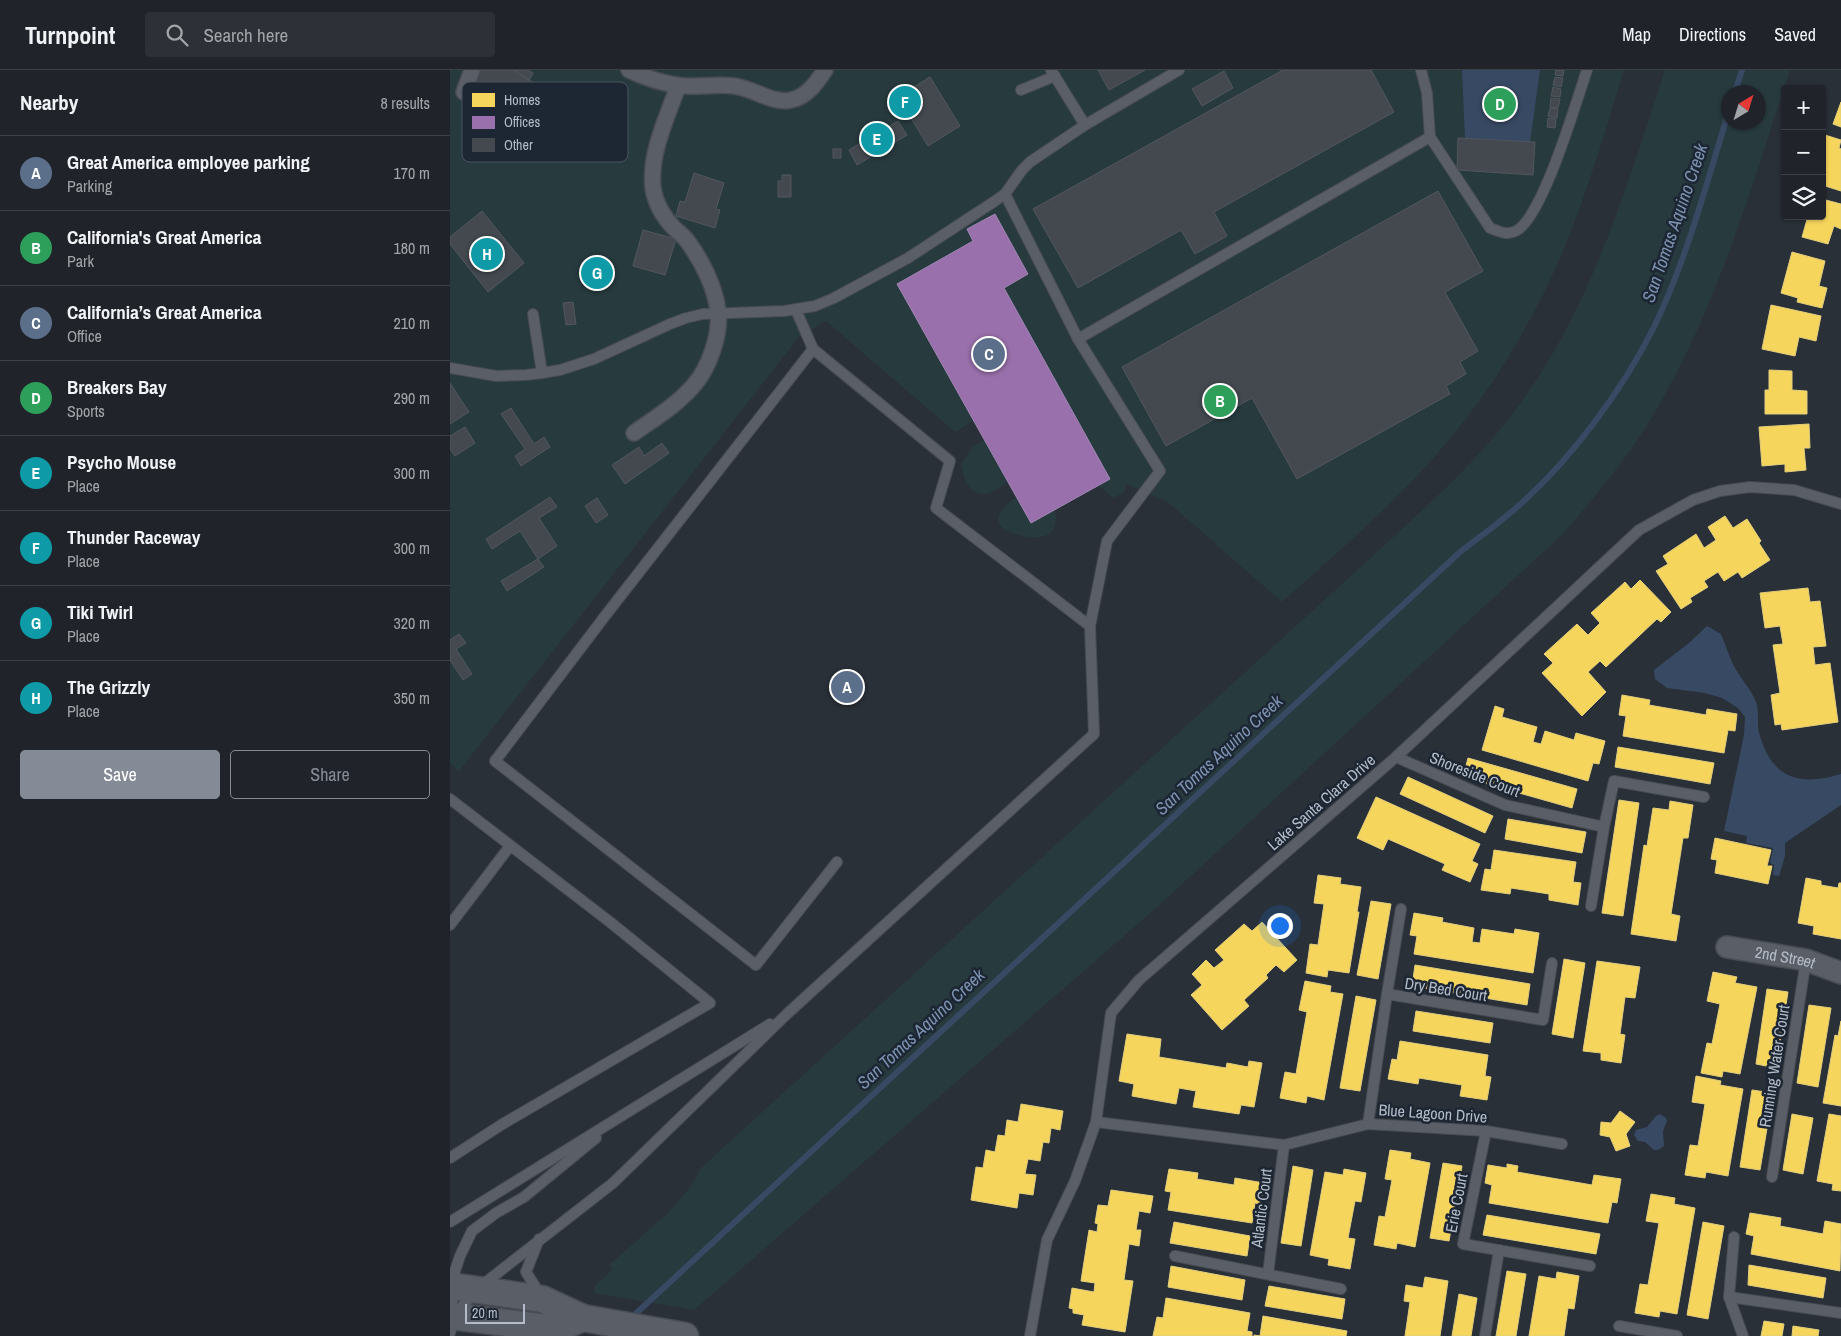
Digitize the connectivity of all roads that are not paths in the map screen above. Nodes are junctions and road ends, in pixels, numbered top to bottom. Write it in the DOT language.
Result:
graph roads {
  1 [pos="472,70"];
  2 [pos="629,70"];
  3 [pos="825,70"];
  4 [pos="1179,70"];
  5 [pos="1421,70"];
  6 [pos="1587,70"];
  7 [pos="1053,73"];
  8 [pos="468,82"];
  9 [pos="678,86"];
  10 [pos="1021,90"];
  11 [pos="1085,125"];
  12 [pos="1430,137"];
  13 [pos="1005,194"];
  14 [pos="796,310"];
  15 [pos="533,314"];
  16 [pos="719,314"];
  17 [pos="1078,339"];
  18 [pos="813,349"];
  19 [pos="450,368"];
  20 [pos="542,373"];
  21 [pos="634,432"];
  22 [pos="1841,504"];
  23 [pos="1090,626"];
  24 [pos="1396,757"];
  25 [pos="1704,797"];
  26 [pos="450,799"];
  27 [pos="1604,827"];
  28 [pos="510,846"];
  29 [pos="837,862"];
  30 [pos="1591,906"];
  31 [pos="1400,909"];
  32 [pos="450,924"];
  33 [pos="1727,947"];
  34 [pos="1806,960"];
  35 [pos="1552,963"];
  36 [pos="1841,972"];
  37 [pos="1387,994"];
  38 [pos="788,1013"];
  39 [pos="627,1112"];
  40 [pos="1096,1122"];
  41 [pos="1368,1124"];
  42 [pos="1486,1131"];
  43 [pos="1562,1144"];
  44 [pos="1284,1145"];
  45 [pos="450,1158"];
  46 [pos="1772,1177"];
  47 [pos="450,1222"];
  48 [pos="1734,1237"];
  49 [pos="540,1238"];
  50 [pos="1499,1250"];
  51 [pos="1175,1256"];
  52 [pos="1590,1266"];
  53 [pos="1268,1274"];
  54 [pos="450,1286"];
  55 [pos="477,1289"];
  56 [pos="1341,1289"];
  57 [pos="1729,1297"];
  58 [pos="542,1299"];
  59 [pos="1841,1313"];
  60 [pos="583,1318"];
  61 [pos="452,1321"];
  62 [pos="1619,1326"];
  63 [pos="685,1336"];
  64 [pos="1030,1336"];
  65 [pos="1485,1336"];
  66 [pos="1677,1336"];
  67 [pos="1743,1336"];
  1 -- 8 [label="street"];
  2 -- 9 [label="street"];
  3 -- 9 [label="street"];
  4 -- 11 [label="lane"];
  5 -- 12 [label="lane"];
  6 -- 12 [label="lane"];
  7 -- 10 [label="lane"];
  7 -- 11 [label="lane"];
  9 -- 16 [label="street"];
  11 -- 13 [label="lane"];
  12 -- 17 [label="lane"];
  13 -- 14 [label="lane"];
  13 -- 17 [label="lane"];
  14 -- 16 [label="lane"];
  14 -- 18 [label="lane"];
  15 -- 20 [label="lane"];
  16 -- 20 [label="lane"];
  16 -- 21 [label="street"];
  17 -- 23 [label="lane"];
  18 -- 23 [label="lane"];
  18 -- 29 [label="lane"];
  19 -- 20 [label="lane"];
  22 -- 24 [label="lane, Lake Santa Clara Drive"];
  23 -- 38 [label="lane"];
  24 -- 27 [label="lane, Shoreside Court"];
  24 -- 40 [label="lane, Lake Santa Clara Drive"];
  25 -- 27 [label="lane"];
  26 -- 28 [label="lane"];
  27 -- 30 [label="lane"];
  28 -- 32 [label="lane"];
  28 -- 45 [label="lane"];
  31 -- 37 [label="lane"];
  33 -- 34 [label="street, 2nd Street"];
  34 -- 36 [label="street, 2nd Street"];
  34 -- 46 [label="lane, Running Water Court"];
  35 -- 37 [label="lane, Dry Bed Court"];
  37 -- 41 [label="lane, Dry Bed Court"];
  38 -- 39 [label="lane"];
  38 -- 49 [label="lane"];
  39 -- 47 [label="lane"];
  39 -- 54 [label="lane"];
  40 -- 44 [label="lane, Blue Lagoon Drive"];
  40 -- 64 [label="lane, Lake Santa Clara Drive"];
  41 -- 42 [label="lane, Blue Lagoon Drive"];
  41 -- 44 [label="lane, Blue Lagoon Drive"];
  42 -- 43 [label="lane, Blue Lagoon Drive"];
  42 -- 50 [label="lane, Erie Court"];
  44 -- 53 [label="lane, Atlantic Court"];
  48 -- 57 [label="lane"];
  49 -- 55 [label="lane"];
  49 -- 58 [label="lane"];
  50 -- 52 [label="lane, Erie Court"];
  50 -- 65 [label="lane"];
  51 -- 53 [label="lane, Atlantic Court"];
  53 -- 56 [label="lane, Atlantic Court"];
  54 -- 55 [label="street"];
  54 -- 61 [label="lane"];
  55 -- 58 [label="street"];
  55 -- 61 [label="lane"];
  57 -- 59 [label="lane"];
  57 -- 67 [label="lane"];
  58 -- 60 [label="street"];
  60 -- 61 [label="street"];
  60 -- 63 [label="street"];
  62 -- 66 [label="lane"];
}
